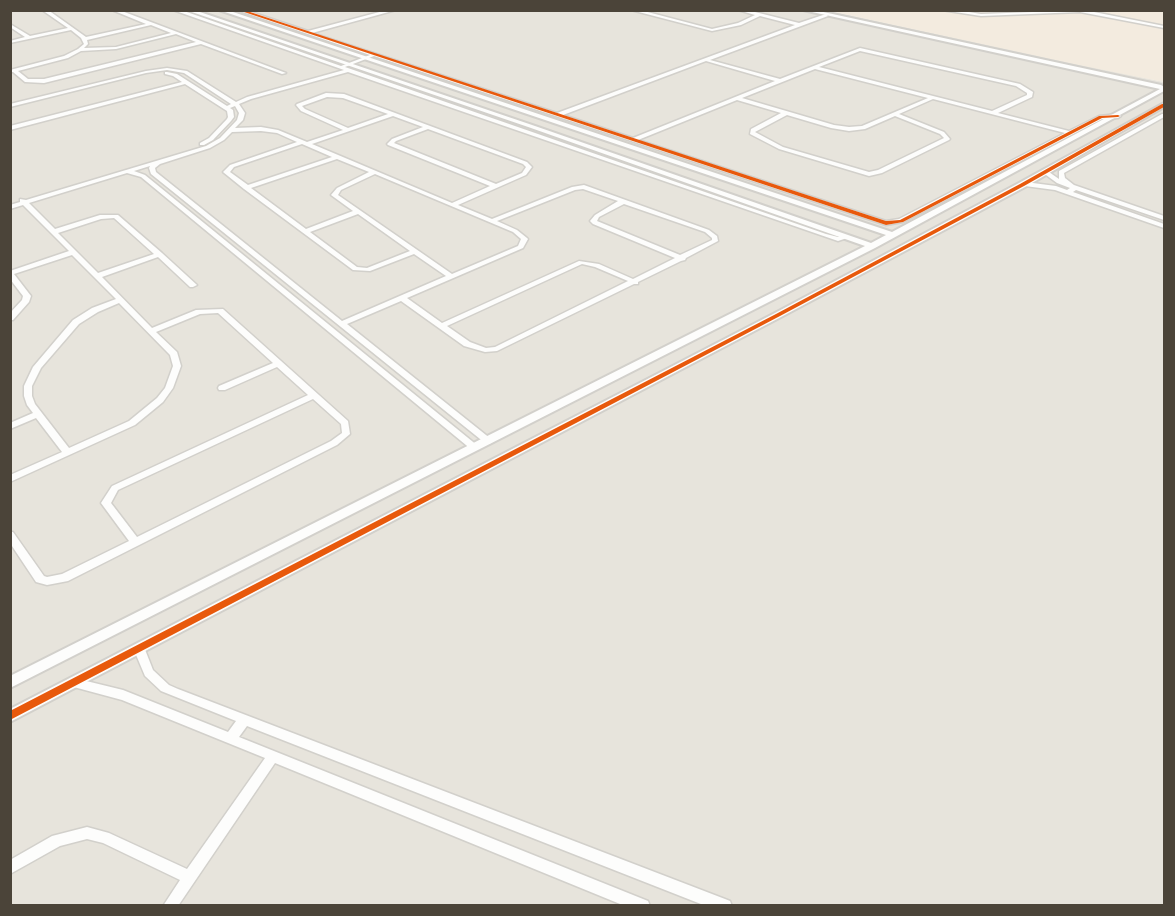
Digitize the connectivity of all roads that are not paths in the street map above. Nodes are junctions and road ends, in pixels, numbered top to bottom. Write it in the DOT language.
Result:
graph roads {
  1 [pos="44,10"];
  2 [pos="114,10"];
  3 [pos="175,10"];
  4 [pos="188,10"];
  5 [pos="221,10"];
  6 [pos="239,10"];
  7 [pos="394,10"];
  8 [pos="633,10"];
  9 [pos="740,10"];
  10 [pos="805,10"];
  11 [pos="944,10"];
  12 [pos="643,11"];
  13 [pos="826,13"];
  14 [pos="759,15"];
  15 [pos="152,23"];
  16 [pos="800,25"];
  17 [pos="12,27"];
  18 [pos="1164,27"];
  19 [pos="71,29"];
  20 [pos="176,33"];
  21 [pos="306,33"];
  22 [pos="29,38"];
  23 [pos="85,39"];
  24 [pos="10,42"];
  25 [pos="202,42"];
  26 [pos="80,50"];
  27 [pos="373,55"];
  28 [pos="364,58"];
  29 [pos="706,60"];
  30 [pos="346,67"];
  31 [pos="814,67"];
  32 [pos="13,71"];
  33 [pos="284,73"];
  34 [pos="781,81"];
  35 [pos="186,82"];
  36 [pos="1163,87"];
  37 [pos="89,89"];
  38 [pos="225,98"];
  39 [pos="736,98"];
  40 [pos="932,98"];
  41 [pos="216,100"];
  42 [pos="1149,100"];
  43 [pos="236,104"];
  44 [pos="225,106"];
  45 [pos="10,109"];
  46 [pos="1163,109"];
  47 [pos="786,113"];
  48 [pos="993,113"];
  49 [pos="393,114"];
  50 [pos="894,114"];
  51 [pos="557,116"];
  52 [pos="1118,116"];
  53 [pos="428,127"];
  54 [pos="10,128"];
  55 [pos="232,130"];
  56 [pos="349,130"];
  57 [pos="1070,133"];
  58 [pos="632,140"];
  59 [pos="305,143"];
  60 [pos="337,157"];
  61 [pos="157,163"];
  62 [pos="1044,171"];
  63 [pos="375,172"];
  64 [pos="124,173"];
  65 [pos="1025,184"];
  66 [pos="495,186"];
  67 [pos="246,188"];
  68 [pos="1074,188"];
  69 [pos="1068,192"];
  70 [pos="23,201"];
  71 [pos="624,201"];
  72 [pos="10,202"];
  73 [pos="452,205"];
  74 [pos="10,207"];
  75 [pos="358,212"];
  76 [pos="1164,218"];
  77 [pos="492,221"];
  78 [pos="878,222"];
  79 [pos="1164,226"];
  80 [pos="870,227"];
  81 [pos="53,231"];
  82 [pos="304,232"];
  83 [pos="894,235"];
  84 [pos="872,246"];
  85 [pos="415,251"];
  86 [pos="73,252"];
  87 [pos="160,254"];
  88 [pos="683,259"];
  89 [pos="10,274"];
  90 [pos="97,276"];
  91 [pos="452,276"];
  92 [pos="635,282"];
  93 [pos="193,285"];
  94 [pos="772,297"];
  95 [pos="402,298"];
  96 [pos="120,300"];
  97 [pos="792,307"];
  98 [pos="748,310"];
  99 [pos="10,318"];
  100 [pos="766,321"];
  101 [pos="344,323"];
  102 [pos="442,326"];
  103 [pos="151,331"];
  104 [pos="279,363"];
  105 [pos="222,388"];
  106 [pos="314,395"];
  107 [pos="38,414"];
  108 [pos="10,426"];
  109 [pos="488,441"];
  110 [pos="475,448"];
  111 [pos="68,453"];
  112 [pos="10,479"];
  113 [pos="10,535"];
  114 [pos="135,543"];
  115 [pos="140,650"];
  116 [pos="10,683"];
  117 [pos="74,683"];
  118 [pos="10,716"];
  119 [pos="244,720"];
  120 [pos="230,739"];
  121 [pos="273,756"];
  122 [pos="10,868"];
  123 [pos="189,877"];
  124 [pos="170,906"];
  125 [pos="644,906"];
  126 [pos="725,906"];
  1 -- 19 [label="street"];
  2 -- 15 [label="street"];
  3 -- 30 [label="street"];
  4 -- 30 [label="street"];
  5 -- 28 [label="street"];
  6 -- 21 [label="street"];
  7 -- 21 [label="street"];
  8 -- 12 [label="street"];
  9 -- 14 [label="street"];
  10 -- 13 [label="street"];
  11 -- 18 [label="street"];
  12 -- 14 [label="street"];
  13 -- 16 [label="street"];
  13 -- 36 [label="street"];
  14 -- 16 [label="street"];
  15 -- 20 [label="street"];
  15 -- 23 [label="street"];
  16 -- 29 [label="street"];
  17 -- 22 [label="street"];
  19 -- 22 [label="street"];
  19 -- 23 [label="street"];
  20 -- 25 [label="street"];
  20 -- 26 [label="street"];
  21 -- 27 [label="street"];
  22 -- 24 [label="street"];
  23 -- 26 [label="street"];
  25 -- 32 [label="street"];
  25 -- 33 [label="street"];
  26 -- 32 [label="street"];
  27 -- 28 [label="street"];
  27 -- 51 [label="street"];
  28 -- 30 [label="street"];
  28 -- 80 [label="street"];
  29 -- 34 [label="street"];
  29 -- 51 [label="street"];
  30 -- 38 [label="street"];
  30 -- 43 [label="street"];
  30 -- 84 [label="street"];
  31 -- 34 [label="street"];
  31 -- 40 [label="street"];
  31 -- 48 [label="street"];
  34 -- 39 [label="street"];
  35 -- 37 [label="street"];
  35 -- 41 [label="street"];
  35 -- 54 [label="street"];
  36 -- 42 [label="street"];
  37 -- 38 [label="street"];
  37 -- 45 [label="street"];
  38 -- 41 [label="street"];
  38 -- 43 [label="street"];
  39 -- 47 [label="street"];
  39 -- 58 [label="street"];
  40 -- 48 [label="street"];
  40 -- 50 [label="street"];
  41 -- 44 [label="street"];
  42 -- 46 [label="street"];
  42 -- 52 [label="street"];
  43 -- 44 [label="street"];
  43 -- 55 [label="street"];
  44 -- 70 [label="street"];
  46 -- 62 [label="street"];
  46 -- 68 [label="street"];
  47 -- 50 [label="street"];
  47 -- 50 [label="street"];
  48 -- 57 [label="street"];
  49 -- 53 [label="street"];
  49 -- 56 [label="street"];
  49 -- 56 [label="street"];
  51 -- 58 [label="street"];
  52 -- 57 [label="street"];
  52 -- 83 [label="street"];
  53 -- 66 [label="street"];
  53 -- 66 [label="street"];
  55 -- 59 [label="street"];
  55 -- 61 [label="street"];
  56 -- 59 [label="street"];
  57 -- 78 [label="street"];
  58 -- 78 [label="street"];
  59 -- 60 [label="street"];
  59 -- 67 [label="street"];
  60 -- 63 [label="street"];
  60 -- 67 [label="street"];
  61 -- 64 [label="street"];
  61 -- 101 [label="street"];
  62 -- 65 [label="street"];
  62 -- 68 [label="street"];
  63 -- 73 [label="street"];
  63 -- 75 [label="street"];
  64 -- 70 [label="street"];
  64 -- 110 [label="street"];
  65 -- 69 [label="street"];
  65 -- 97 [label="street"];
  66 -- 73 [label="street"];
  67 -- 82 [label="street"];
  68 -- 69 [label="street"];
  68 -- 76 [label="street"];
  69 -- 79 [label="street"];
  70 -- 72 [label="street"];
  70 -- 74 [label="street"];
  70 -- 81 [label="street"];
  71 -- 77 [label="street"];
  71 -- 88 [label="street"];
  71 -- 88 [label="street"];
  73 -- 77 [label="street"];
  75 -- 82 [label="street"];
  75 -- 85 [label="street"];
  77 -- 91 [label="street"];
  78 -- 80 [label="street"];
  80 -- 83 [label="street"];
  81 -- 86 [label="street"];
  81 -- 87 [label="street"];
  82 -- 85 [label="street"];
  83 -- 84 [label="street"];
  84 -- 94 [label="street"];
  85 -- 91 [label="street"];
  86 -- 89 [label="street"];
  86 -- 90 [label="street"];
  87 -- 90 [label="street"];
  87 -- 93 [label="street"];
  88 -- 92 [label="street"];
  89 -- 99 [label="street"];
  90 -- 96 [label="street"];
  91 -- 95 [label="street"];
  92 -- 102 [label="street"];
  92 -- 102 [label="street"];
  94 -- 97 [label="street"];
  94 -- 98 [label="street"];
  95 -- 101 [label="street"];
  95 -- 102 [label="street"];
  96 -- 103 [label="street"];
  96 -- 107 [label="street"];
  97 -- 100 [label="street"];
  98 -- 100 [label="street"];
  98 -- 109 [label="street"];
  100 -- 115 [label="street"];
  101 -- 109 [label="street"];
  103 -- 104 [label="street"];
  103 -- 111 [label="street"];
  104 -- 105 [label="street"];
  104 -- 106 [label="street"];
  106 -- 114 [label="street"];
  106 -- 114 [label="street"];
  107 -- 108 [label="street"];
  107 -- 111 [label="street"];
  109 -- 110 [label="street"];
  110 -- 116 [label="street"];
  111 -- 112 [label="street"];
  113 -- 114 [label="street"];
  115 -- 117 [label="street"];
  115 -- 119 [label="street"];
  117 -- 118 [label="street"];
  117 -- 120 [label="street"];
  119 -- 120 [label="street"];
  119 -- 126 [label="street"];
  120 -- 121 [label="street"];
  121 -- 123 [label="street"];
  121 -- 125 [label="street"];
  122 -- 123 [label="street"];
  123 -- 124 [label="street"];
}
